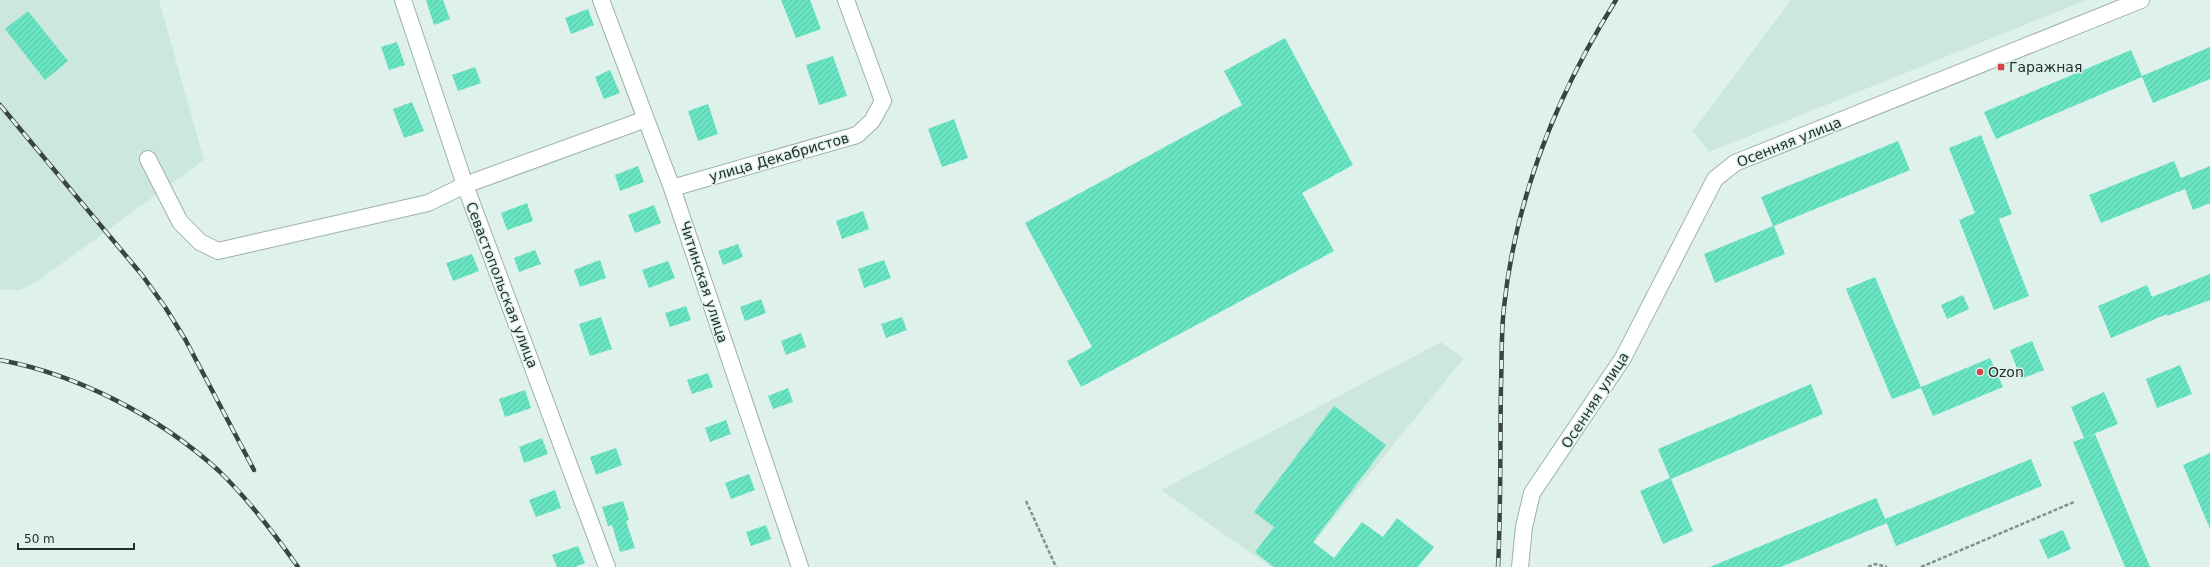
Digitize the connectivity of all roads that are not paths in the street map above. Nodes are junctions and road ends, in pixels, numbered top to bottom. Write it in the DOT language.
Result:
graph roads {
  1 [pos="404,0"];
  2 [pos="601,0"];
  3 [pos="846,0"];
  4 [pos="2141,0"];
  5 [pos="646,119"];
  6 [pos="148,160"];
  7 [pos="465,185"];
  8 [pos="672,188"];
  9 [pos="607,567"];
  10 [pos="800,567"];
  11 [pos="1520,567"];
  1 -- 7 [label="street, Севастопольская улица"];
  2 -- 5 [label="street, Читинская улица"];
  3 -- 8 [label="street, улица Декабристов"];
  4 -- 11 [label="street, Осенняя улица"];
  5 -- 7 [label="street"];
  5 -- 8 [label="street, Читинская улица"];
  6 -- 7 [label="street"];
  7 -- 9 [label="street, Севастопольская улица"];
  8 -- 10 [label="street, Читинская улица"];
}
